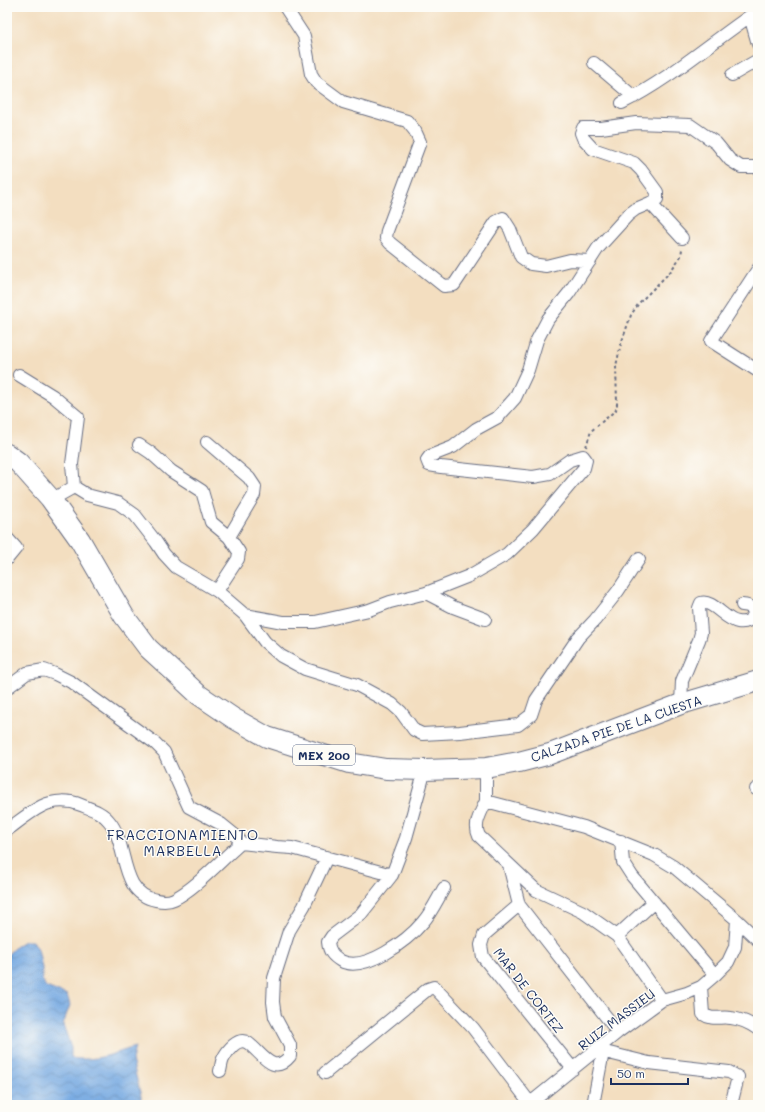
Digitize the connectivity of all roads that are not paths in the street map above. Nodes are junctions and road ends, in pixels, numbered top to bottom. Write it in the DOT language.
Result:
graph roads {
  1 [pos="285,7"];
  2 [pos="752,12"];
  3 [pos="758,44"];
  4 [pos="758,60"];
  5 [pos="594,63"];
  6 [pos="732,75"];
  7 [pos="634,97"];
  8 [pos="622,103"];
  9 [pos="758,167"];
  10 [pos="647,204"];
  11 [pos="682,238"];
  12 [pos="590,261"];
  13 [pos="758,269"];
  14 [pos="758,371"];
  15 [pos="20,375"];
  16 [pos="207,442"];
  17 [pos="139,444"];
  18 [pos="7,454"];
  19 [pos="74,487"];
  20 [pos="50,498"];
  21 [pos="229,537"];
  22 [pos="7,538"];
  23 [pos="7,559"];
  24 [pos="640,559"];
  25 [pos="217,591"];
  26 [pos="426,593"];
  27 [pos="742,605"];
  28 [pos="245,614"];
  29 [pos="485,619"];
  30 [pos="758,681"];
  31 [pos="7,688"];
  32 [pos="680,704"];
  33 [pos="486,768"];
  34 [pos="425,770"];
  35 [pos="486,801"];
  36 [pos="7,830"];
  37 [pos="621,841"];
  38 [pos="241,843"];
  39 [pos="327,856"];
  40 [pos="509,865"];
  41 [pos="392,875"];
  42 [pos="444,888"];
  43 [pos="654,902"];
  44 [pos="519,905"];
  45 [pos="737,920"];
  46 [pos="617,936"];
  47 [pos="758,940"];
  48 [pos="715,975"];
  49 [pos="701,987"];
  50 [pos="662,1000"];
  51 [pos="758,1029"];
  52 [pos="618,1032"];
  53 [pos="600,1051"];
  54 [pos="573,1069"];
  55 [pos="220,1072"];
  56 [pos="325,1073"];
  57 [pos="529,1104"];
  58 [pos="593,1105"];
  59 [pos="731,1105"];
  1 -- 12 [label="street"];
  2 -- 3 [label="street"];
  2 -- 7 [label="street"];
  4 -- 6 [label="street"];
  5 -- 7 [label="street"];
  7 -- 8 [label="street"];
  9 -- 10 [label="street"];
  10 -- 11 [label="street"];
  10 -- 12 [label="street"];
  12 -- 26 [label="street"];
  13 -- 14 [label="street"];
  15 -- 19 [label="street"];
  16 -- 21 [label="street"];
  17 -- 21 [label="street"];
  18 -- 20 [label="main road, CALZADA PIE DE LA CUESTA / MEX 200"];
  19 -- 20 [label="street"];
  19 -- 25 [label="street"];
  20 -- 34 [label="main road, CALZADA PIE DE LA CUESTA / MEX 200"];
  21 -- 25 [label="street"];
  22 -- 23 [label="street"];
  24 -- 28 [label="street"];
  25 -- 28 [label="street"];
  26 -- 28 [label="street"];
  26 -- 29 [label="street"];
  27 -- 32 [label="street"];
  30 -- 32 [label="main road, CALZADA PIE DE LA CUESTA / MEX 200"];
  31 -- 38 [label="street"];
  32 -- 33 [label="main road, CALZADA PIE DE LA CUESTA / MEX 200"];
  33 -- 34 [label="main road, CALZADA PIE DE LA CUESTA / MEX 200"];
  33 -- 35 [label="street"];
  34 -- 41 [label="street"];
  35 -- 37 [label="street"];
  35 -- 40 [label="street"];
  36 -- 38 [label="street"];
  37 -- 43 [label="street"];
  37 -- 45 [label="street"];
  38 -- 39 [label="street"];
  39 -- 41 [label="street"];
  39 -- 55 [label="street"];
  40 -- 44 [label="street"];
  40 -- 46 [label="street"];
  41 -- 42 [label="street"];
  43 -- 46 [label="street"];
  43 -- 48 [label="street"];
  44 -- 52 [label="street"];
  44 -- 54 [label="street, MAR DE CORTEZ"];
  45 -- 47 [label="street"];
  45 -- 48 [label="street, RUIZ MASSIEU"];
  46 -- 50 [label="street"];
  48 -- 49 [label="street, RUIZ MASSIEU"];
  49 -- 50 [label="street, RUIZ MASSIEU"];
  49 -- 51 [label="street"];
  50 -- 52 [label="street, RUIZ MASSIEU"];
  52 -- 53 [label="street, RUIZ MASSIEU"];
  53 -- 54 [label="street, RUIZ MASSIEU"];
  53 -- 58 [label="street"];
  53 -- 59 [label="street"];
  54 -- 57 [label="street, RUIZ MASSIEU"];
  56 -- 57 [label="street"];
}
